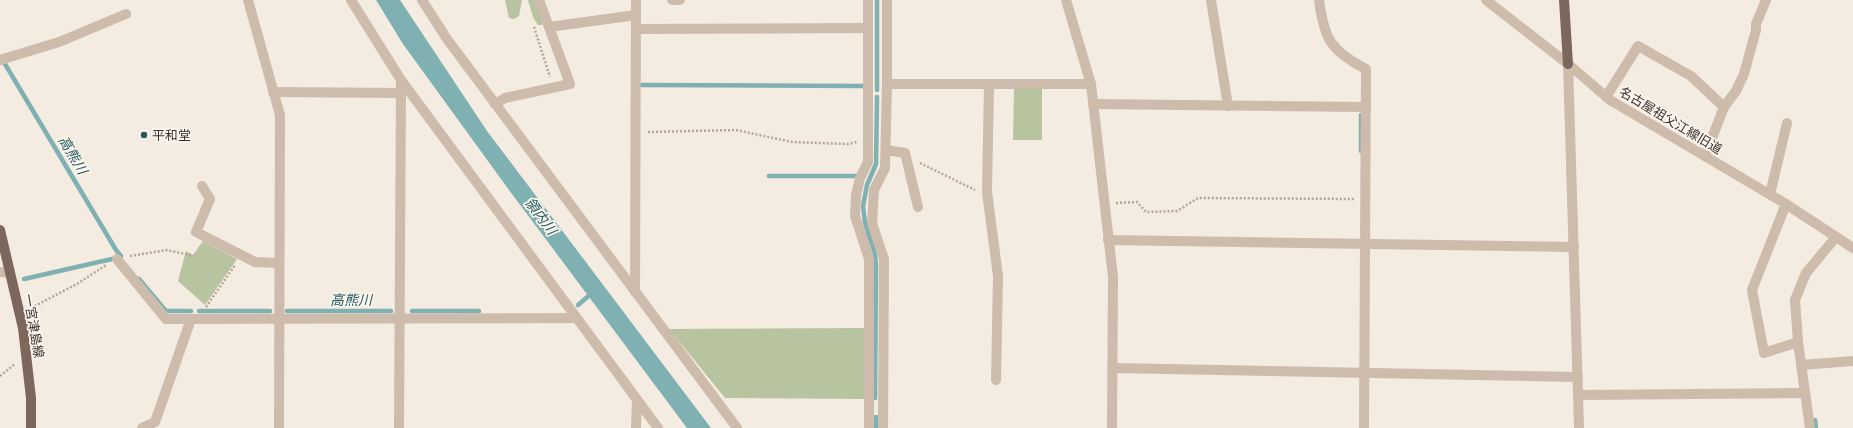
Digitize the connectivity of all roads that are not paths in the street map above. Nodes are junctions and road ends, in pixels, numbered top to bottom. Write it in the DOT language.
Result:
graph roads {
  1 [pos="248,0"];
  2 [pos="351,0"];
  3 [pos="422,0"];
  4 [pos="539,0"];
  5 [pos="636,0"];
  6 [pos="672,0"];
  7 [pos="680,0"];
  8 [pos="868,0"];
  9 [pos="887,0"];
  10 [pos="1066,0"];
  11 [pos="1212,0"];
  12 [pos="1319,0"];
  13 [pos="1486,0"];
  14 [pos="1564,0"];
  15 [pos="1766,0"];
  16 [pos="126,14"];
  17 [pos="636,15"];
  18 [pos="549,28"];
  19 [pos="868,28"];
  20 [pos="636,29"];
  21 [pos="0,60"];
  22 [pos="1568,64"];
  23 [pos="401,80"];
  24 [pos="887,84"];
  25 [pos="989,84"];
  26 [pos="1091,84"];
  27 [pos="273,92"];
  28 [pos="401,94"];
  29 [pos="1606,97"];
  30 [pos="495,104"];
  31 [pos="1093,104"];
  32 [pos="1228,106"];
  33 [pos="1366,108"];
  34 [pos="1724,108"];
  35 [pos="1787,123"];
  36 [pos="886,150"];
  37 [pos="1705,156"];
  38 [pos="202,186"];
  39 [pos="1770,194"];
  40 [pos="1786,204"];
  41 [pos="918,207"];
  42 [pos="0,230"];
  43 [pos="1836,238"];
  44 [pos="1108,240"];
  45 [pos="1365,244"];
  46 [pos="1574,247"];
  47 [pos="1853,248"];
  48 [pos="118,260"];
  49 [pos="279,263"];
  50 [pos="5,272"];
  51 [pos="634,292"];
  52 [pos="576,318"];
  53 [pos="191,319"];
  54 [pos="278,319"];
  55 [pos="400,319"];
  56 [pos="1798,342"];
  57 [pos="1853,361"];
  58 [pos="1801,365"];
  59 [pos="1113,368"];
  60 [pos="1364,372"];
  61 [pos="1578,377"];
  62 [pos="996,380"];
  63 [pos="1805,393"];
  64 [pos="1579,395"];
  65 [pos="637,400"];
  66 [pos="31,428"];
  67 [pos="142,428"];
  68 [pos="280,428"];
  69 [pos="399,428"];
  70 [pos="636,428"];
  71 [pos="658,428"];
  72 [pos="736,428"];
  73 [pos="869,428"];
  74 [pos="883,428"];
  75 [pos="1112,428"];
  76 [pos="1364,428"];
  77 [pos="1579,428"];
  78 [pos="1810,428"];
  1 -- 27 [label="street"];
  2 -- 23 [label="street"];
  3 -- 30 [label="street"];
  4 -- 18 [label="street"];
  5 -- 17 [label="street"];
  6 -- 7 [label="street"];
  8 -- 19 [label="street"];
  9 -- 24 [label="street"];
  10 -- 26 [label="street"];
  11 -- 32 [label="street"];
  12 -- 33 [label="street"];
  13 -- 22 [label="street, 名古屋祖父江線旧道"];
  14 -- 22 [label="main road"];
  15 -- 34 [label="street"];
  16 -- 21 [label="street"];
  17 -- 18 [label="street"];
  17 -- 20 [label="street"];
  18 -- 30 [label="street"];
  19 -- 20 [label="street"];
  19 -- 73 [label="street"];
  20 -- 51 [label="street"];
  22 -- 29 [label="street, 名古屋祖父江線旧道"];
  22 -- 46 [label="street"];
  23 -- 28 [label="street"];
  23 -- 52 [label="street"];
  24 -- 25 [label="street"];
  24 -- 36 [label="street"];
  25 -- 26 [label="street"];
  25 -- 62 [label="street"];
  26 -- 31 [label="street"];
  27 -- 28 [label="street"];
  27 -- 49 [label="street"];
  28 -- 55 [label="street"];
  29 -- 34 [label="street"];
  29 -- 37 [label="street, 名古屋祖父江線旧道"];
  30 -- 51 [label="street"];
  31 -- 32 [label="street"];
  31 -- 44 [label="street"];
  32 -- 33 [label="street"];
  33 -- 45 [label="street"];
  34 -- 37 [label="street"];
  35 -- 39 [label="street"];
  36 -- 41 [label="street"];
  36 -- 74 [label="street"];
  37 -- 39 [label="street, 名古屋祖父江線旧道"];
  38 -- 49 [label="street"];
  39 -- 40 [label="street, 名古屋祖父江線旧道"];
  40 -- 43 [label="street, 名古屋祖父江線旧道"];
  40 -- 56 [label="street"];
  42 -- 50 [label="main road, 一宮津島線"];
  43 -- 47 [label="street, 名古屋祖父江線旧道"];
  43 -- 56 [label="street"];
  44 -- 45 [label="street"];
  44 -- 59 [label="street"];
  45 -- 46 [label="street"];
  45 -- 60 [label="street"];
  46 -- 61 [label="street"];
  48 -- 53 [label="street"];
  49 -- 54 [label="street"];
  50 -- 66 [label="main road, 一宮津島線"];
  51 -- 72 [label="street"];
  52 -- 55 [label="street"];
  52 -- 65 [label="street"];
  53 -- 54 [label="street"];
  53 -- 67 [label="street"];
  54 -- 55 [label="street"];
  54 -- 68 [label="street"];
  55 -- 69 [label="street"];
  56 -- 58 [label="street"];
  57 -- 58 [label="street"];
  58 -- 63 [label="street"];
  59 -- 60 [label="street"];
  59 -- 75 [label="street"];
  60 -- 61 [label="street"];
  60 -- 76 [label="street"];
  61 -- 64 [label="street"];
  63 -- 64 [label="street"];
  63 -- 78 [label="street"];
  64 -- 77 [label="street"];
  65 -- 70 [label="street"];
  65 -- 71 [label="street"];
}
